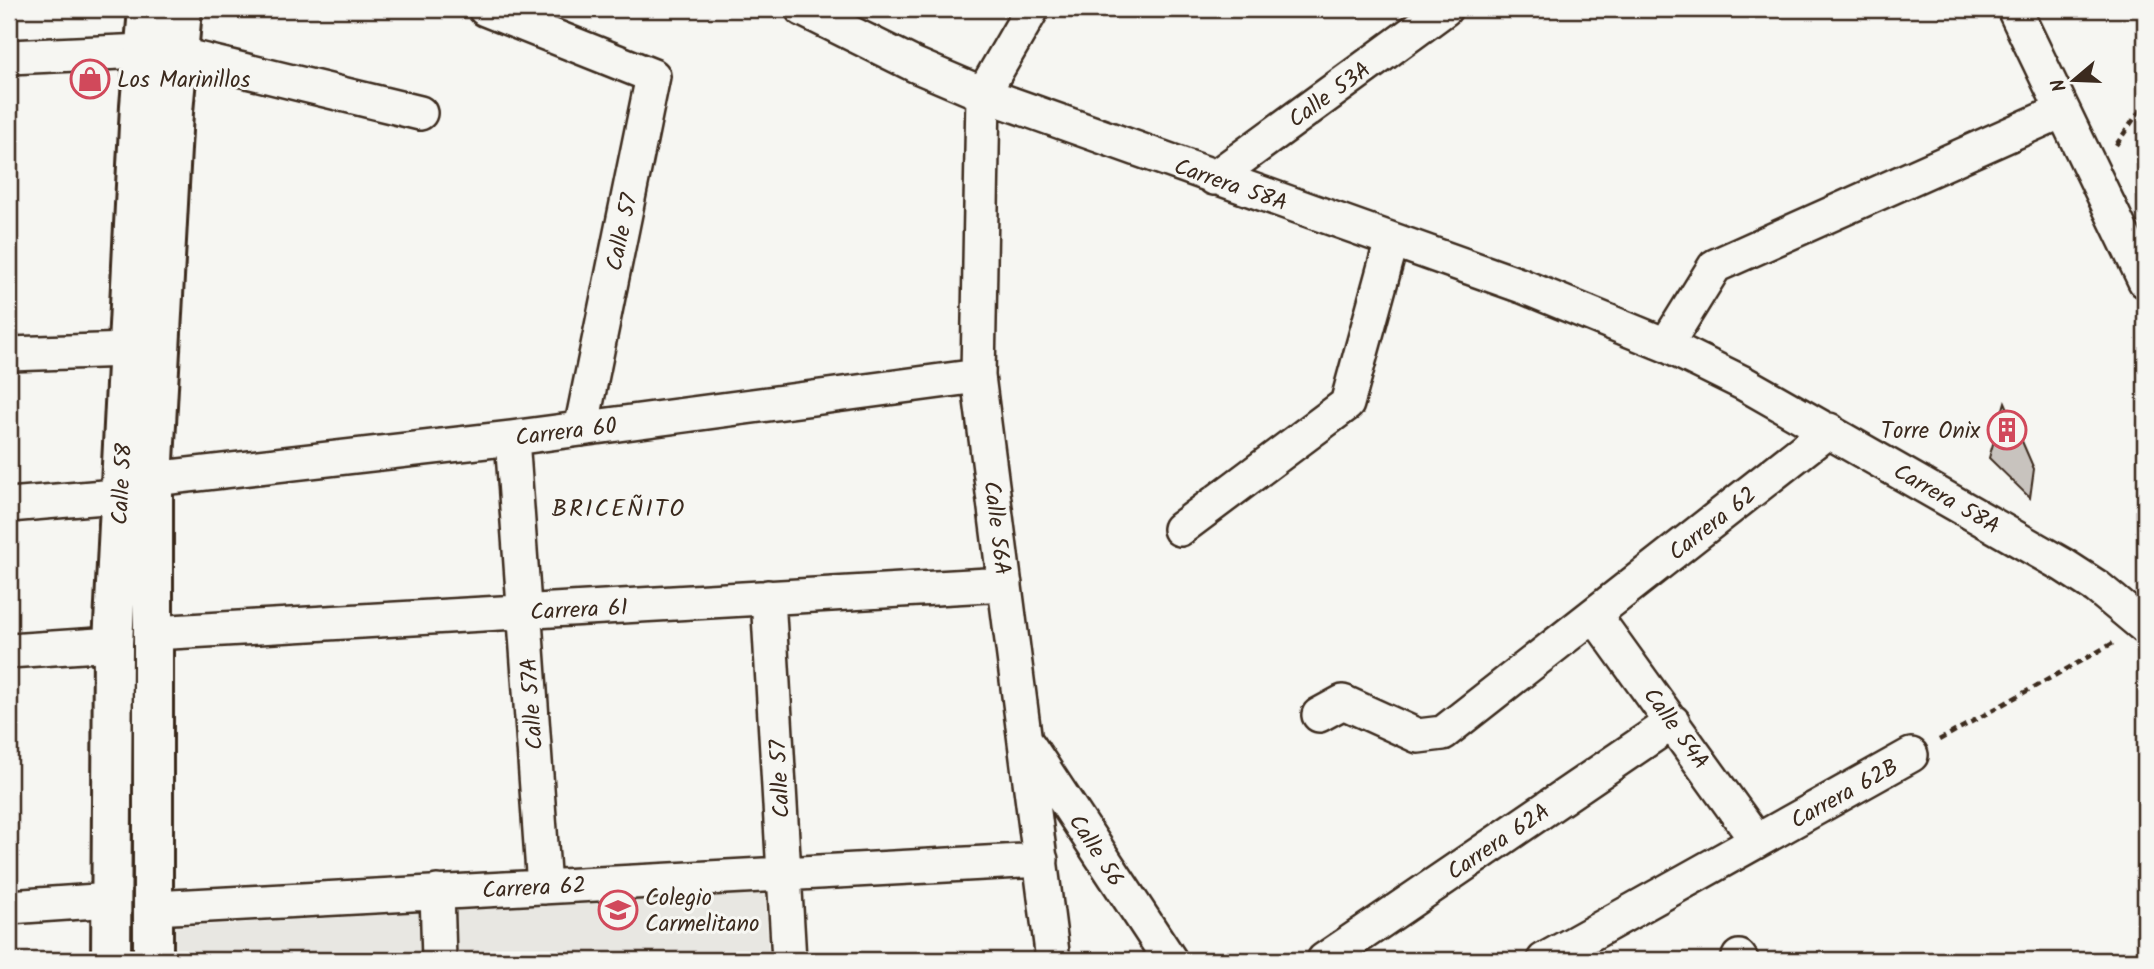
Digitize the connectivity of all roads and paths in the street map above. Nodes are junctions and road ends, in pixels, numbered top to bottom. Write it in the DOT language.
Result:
graph roads {
  1 [pos="148,9"];
  2 [pos="182,9"];
  3 [pos="485,9"];
  4 [pos="802,9"];
  5 [pos="1032,9"];
  6 [pos="1445,9"];
  7 [pos="2014,9"];
  8 [pos="160,53"];
  9 [pos="9,57"];
  10 [pos="983,94"];
  11 [pos="2145,103"];
  12 [pos="2062,111"];
  13 [pos="420,113"];
  14 [pos="2093,177"];
  15 [pos="1213,178"];
  16 [pos="1392,240"];
  17 [pos="2145,281"];
  18 [pos="1666,345"];
  19 [pos="128,350"];
  20 [pos="9,354"];
  21 [pos="978,376"];
  22 [pos="581,429"];
  23 [pos="1829,430"];
  24 [pos="512,438"];
  25 [pos="153,479"];
  26 [pos="104,497"];
  27 [pos="9,505"];
  28 [pos="1180,529"];
  29 [pos="1005,583"];
  30 [pos="768,597"];
  31 [pos="525,612"];
  32 [pos="1595,615"];
  33 [pos="2145,626"];
  34 [pos="153,633"];
  35 [pos="113,644"];
  36 [pos="9,651"];
  37 [pos="1319,715"];
  38 [pos="1673,722"];
  39 [pos="1025,740"];
  40 [pos="1911,755"];
  41 [pos="1757,841"];
  42 [pos="1041,860"];
  43 [pos="784,874"];
  44 [pos="544,887"];
  45 [pos="437,892"];
  46 [pos="111,900"];
  47 [pos="9,907"];
  48 [pos="154,908"];
  49 [pos="111,960"];
  50 [pos="153,960"];
  51 [pos="439,960"];
  52 [pos="789,960"];
  53 [pos="1054,960"];
  54 [pos="1170,960"];
  55 [pos="1324,960"];
  56 [pos="1544,960"];
  1 -- 8 [label="main road, Calle 58"];
  2 -- 8 [label="main road, Calle 58"];
  3 -- 22 [label="street, Calle 57"];
  4 -- 10 [label="street, Carrera 58A"];
  5 -- 10 [label="street"];
  6 -- 15 [label="street, Calle 53A"];
  7 -- 12 [label="street"];
  8 -- 9 [label="street"];
  8 -- 13 [label="street"];
  8 -- 19 [label="main road, Calle 58"];
  8 -- 25 [label="main road, Calle 58"];
  10 -- 15 [label="street, Carrera 58A"];
  10 -- 21 [label="street, Calle 56A"];
  11 -- 14 [label="path"];
  12 -- 14 [label="street"];
  12 -- 18 [label="street"];
  14 -- 17 [label="street"];
  15 -- 16 [label="street, Carrera 58A"];
  16 -- 18 [label="street, Carrera 58A"];
  16 -- 28 [label="street"];
  18 -- 23 [label="street, Carrera 58A"];
  19 -- 20 [label="street"];
  19 -- 35 [label="main road, Calle 58"];
  21 -- 22 [label="street, Carrera 60"];
  21 -- 29 [label="street, Calle 56A"];
  22 -- 24 [label="street, Carrera 60"];
  23 -- 32 [label="street, Carrera 62"];
  23 -- 33 [label="street, Carrera 58A"];
  24 -- 25 [label="street, Carrera 60"];
  24 -- 31 [label="street, Calle 57A"];
  25 -- 34 [label="main road, Calle 58"];
  26 -- 27 [label="street"];
  29 -- 30 [label="street, Carrera 61"];
  29 -- 39 [label="street, Calle 56A"];
  30 -- 31 [label="street, Carrera 61"];
  30 -- 43 [label="street, Calle 57"];
  31 -- 34 [label="street, Carrera 61"];
  31 -- 44 [label="street, Calle 57A"];
  32 -- 37 [label="street, Carrera 62"];
  32 -- 38 [label="street, Calle 54A"];
  33 -- 40 [label="path, Carrera 62B"];
  34 -- 48 [label="main road, Calle 58"];
  35 -- 36 [label="street"];
  35 -- 46 [label="main road, Calle 58"];
  38 -- 41 [label="street, Calle 54A"];
  38 -- 55 [label="street, Carrera 62A"];
  39 -- 42 [label="street, Calle 56A"];
  39 -- 54 [label="street, Calle 56"];
  40 -- 41 [label="street, Carrera 62B"];
  41 -- 56 [label="street, Carrera 62B"];
  42 -- 43 [label="street, Carrera 62"];
  42 -- 53 [label="street, Calle 56A"];
  43 -- 44 [label="street, Carrera 62"];
  43 -- 52 [label="street, Calle 57"];
  44 -- 45 [label="street, Carrera 62"];
  45 -- 48 [label="street, Carrera 62"];
  45 -- 51 [label="street"];
  46 -- 47 [label="street"];
  46 -- 49 [label="main road, Calle 58"];
  48 -- 50 [label="main road, Calle 58"];
}
